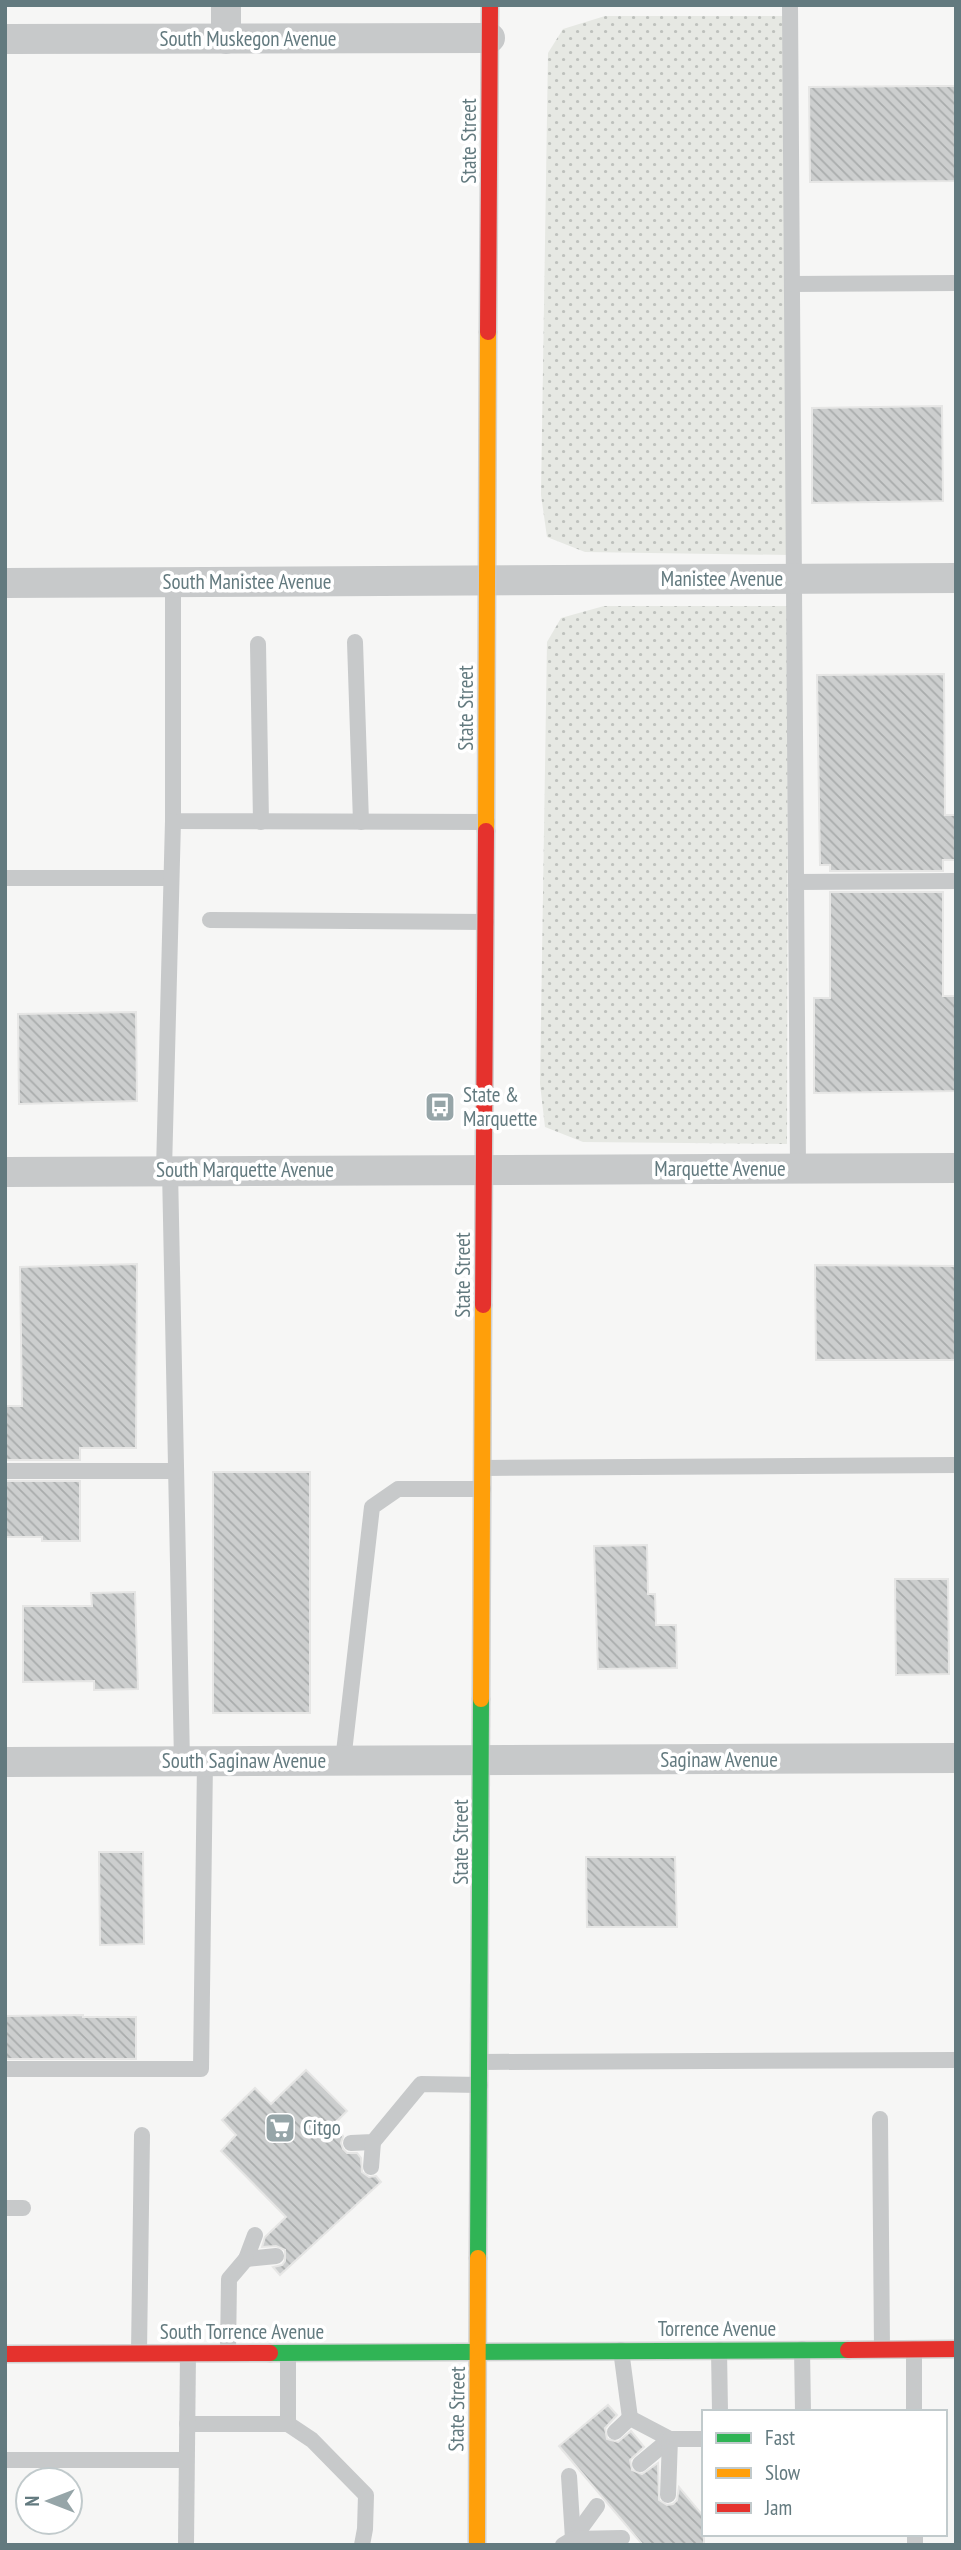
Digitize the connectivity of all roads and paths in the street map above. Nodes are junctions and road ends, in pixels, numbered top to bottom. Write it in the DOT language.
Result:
graph roads {
  1 [pos="226,5"];
  2 [pos="490,5"];
  3 [pos="790,5"];
  4 [pos="490,38"];
  5 [pos="5,39"];
  6 [pos="226,39"];
  7 [pos="956,283"];
  8 [pos="792,284"];
  9 [pos="956,578"];
  10 [pos="794,579"];
  11 [pos="488,581"];
  12 [pos="5,583"];
  13 [pos="173,583"];
  14 [pos="355,642"];
  15 [pos="258,645"];
  16 [pos="173,821"];
  17 [pos="261,822"];
  18 [pos="361,822"];
  19 [pos="486,822"];
  20 [pos="5,878"];
  21 [pos="170,878"];
  22 [pos="956,881"];
  23 [pos="796,882"];
  24 [pos="209,920"];
  25 [pos="486,922"];
  26 [pos="798,1168"];
  27 [pos="956,1168"];
  28 [pos="485,1169"];
  29 [pos="167,1170"];
  30 [pos="5,1172"];
  31 [pos="956,1465"];
  32 [pos="483,1468"];
  33 [pos="5,1471"];
  34 [pos="176,1471"];
  35 [pos="483,1489"];
  36 [pos="956,1758"];
  37 [pos="194,1761"];
  38 [pos="343,1761"];
  39 [pos="482,1761"];
  40 [pos="5,1762"];
  41 [pos="956,2060"];
  42 [pos="480,2062"];
  43 [pos="5,2069"];
  44 [pos="480,2085"];
  45 [pos="880,2119"];
  46 [pos="142,2135"];
  47 [pos="373,2141"];
  48 [pos="351,2143"];
  49 [pos="372,2167"];
  50 [pos="5,2208"];
  51 [pos="23,2208"];
  52 [pos="255,2235"];
  53 [pos="276,2256"];
  54 [pos="246,2259"];
  55 [pos="802,2349"];
  56 [pos="882,2349"];
  57 [pos="914,2349"];
  58 [pos="956,2349"];
  59 [pos="621,2350"];
  60 [pos="719,2350"];
  61 [pos="479,2351"];
  62 [pos="188,2353"];
  63 [pos="228,2353"];
  64 [pos="288,2353"];
  65 [pos="5,2354"];
  66 [pos="139,2354"];
  67 [pos="720,2410"];
  68 [pos="803,2410"];
  69 [pos="914,2410"];
  70 [pos="630,2418"];
  71 [pos="187,2424"];
  72 [pos="288,2424"];
  73 [pos="615,2432"];
  74 [pos="702,2439"];
  75 [pos="670,2440"];
  76 [pos="5,2460"];
  77 [pos="186,2460"];
  78 [pos="640,2464"];
  79 [pos="569,2476"];
  80 [pos="668,2495"];
  81 [pos="597,2506"];
  82 [pos="622,2538"];
  83 [pos="568,2542"];
  84 [pos="186,2545"];
  85 [pos="362,2545"];
  86 [pos="477,2545"];
  1 -- 6 [label="street"];
  2 -- 4 [label="street, State Street"];
  3 -- 8 [label="lane"];
  4 -- 6 [label="street, South Muskegon Avenue"];
  4 -- 11 [label="street, State Street"];
  5 -- 6 [label="street, South Muskegon Avenue"];
  7 -- 8 [label="lane"];
  8 -- 10 [label="lane"];
  9 -- 10 [label="street, Manistee Avenue"];
  10 -- 11 [label="street, Manistee Avenue"];
  10 -- 23 [label="lane"];
  11 -- 13 [label="street, South Manistee Avenue"];
  11 -- 19 [label="street, State Street"];
  12 -- 13 [label="street, South Manistee Avenue"];
  13 -- 16 [label="lane"];
  14 -- 18 [label="lane"];
  15 -- 17 [label="lane"];
  16 -- 17 [label="lane"];
  16 -- 21 [label="lane"];
  17 -- 18 [label="lane"];
  18 -- 19 [label="lane"];
  19 -- 25 [label="street, State Street"];
  20 -- 21 [label="lane"];
  21 -- 29 [label="lane"];
  22 -- 23 [label="lane"];
  23 -- 26 [label="lane"];
  24 -- 25 [label="lane"];
  25 -- 28 [label="street, State Street"];
  26 -- 27 [label="street, Marquette Avenue"];
  26 -- 28 [label="street, Marquette Avenue"];
  28 -- 29 [label="street, South Marquette Avenue"];
  28 -- 32 [label="street, State Street"];
  29 -- 30 [label="street, South Marquette Avenue"];
  29 -- 34 [label="lane"];
  31 -- 32 [label="lane"];
  32 -- 35 [label="street, State Street"];
  33 -- 34 [label="lane"];
  34 -- 37 [label="lane"];
  35 -- 38 [label="lane"];
  35 -- 39 [label="street, State Street"];
  36 -- 39 [label="street, Saginaw Avenue"];
  37 -- 38 [label="street, South Saginaw Avenue"];
  37 -- 40 [label="street, South Saginaw Avenue"];
  37 -- 43 [label="lane"];
  38 -- 39 [label="street, South Saginaw Avenue"];
  39 -- 42 [label="street, State Street"];
  41 -- 42 [label="lane"];
  42 -- 44 [label="street, State Street"];
  44 -- 47 [label="lane"];
  44 -- 61 [label="street, State Street"];
  45 -- 56 [label="lane"];
  46 -- 66 [label="lane"];
  47 -- 48 [label="lane"];
  47 -- 49 [label="lane"];
  50 -- 51 [label="lane"];
  52 -- 54 [label="lane"];
  53 -- 54 [label="lane"];
  54 -- 63 [label="lane"];
  55 -- 56 [label="street, Torrence Avenue"];
  55 -- 60 [label="street, Torrence Avenue"];
  55 -- 68 [label="lane"];
  56 -- 57 [label="street, Torrence Avenue"];
  57 -- 58 [label="street, Torrence Avenue"];
  57 -- 69 [label="lane"];
  59 -- 60 [label="street, Torrence Avenue"];
  59 -- 61 [label="street, Torrence Avenue"];
  59 -- 70 [label="lane"];
  60 -- 67 [label="lane"];
  61 -- 64 [label="street, South Torrence Avenue"];
  61 -- 86 [label="street, State Street"];
  62 -- 63 [label="street, South Torrence Avenue"];
  62 -- 66 [label="street, South Torrence Avenue"];
  62 -- 71 [label="lane"];
  63 -- 64 [label="street, South Torrence Avenue"];
  64 -- 72 [label="lane"];
  65 -- 66 [label="street, South Torrence Avenue"];
  70 -- 73 [label="lane"];
  70 -- 75 [label="lane"];
  71 -- 72 [label="lane"];
  71 -- 77 [label="lane"];
  72 -- 85 [label="lane"];
  74 -- 75 [label="lane"];
  75 -- 78 [label="lane"];
  75 -- 80 [label="lane"];
  76 -- 77 [label="lane"];
  77 -- 84 [label="lane"];
  79 -- 83 [label="lane"];
  81 -- 83 [label="lane"];
  82 -- 83 [label="lane"];
}
